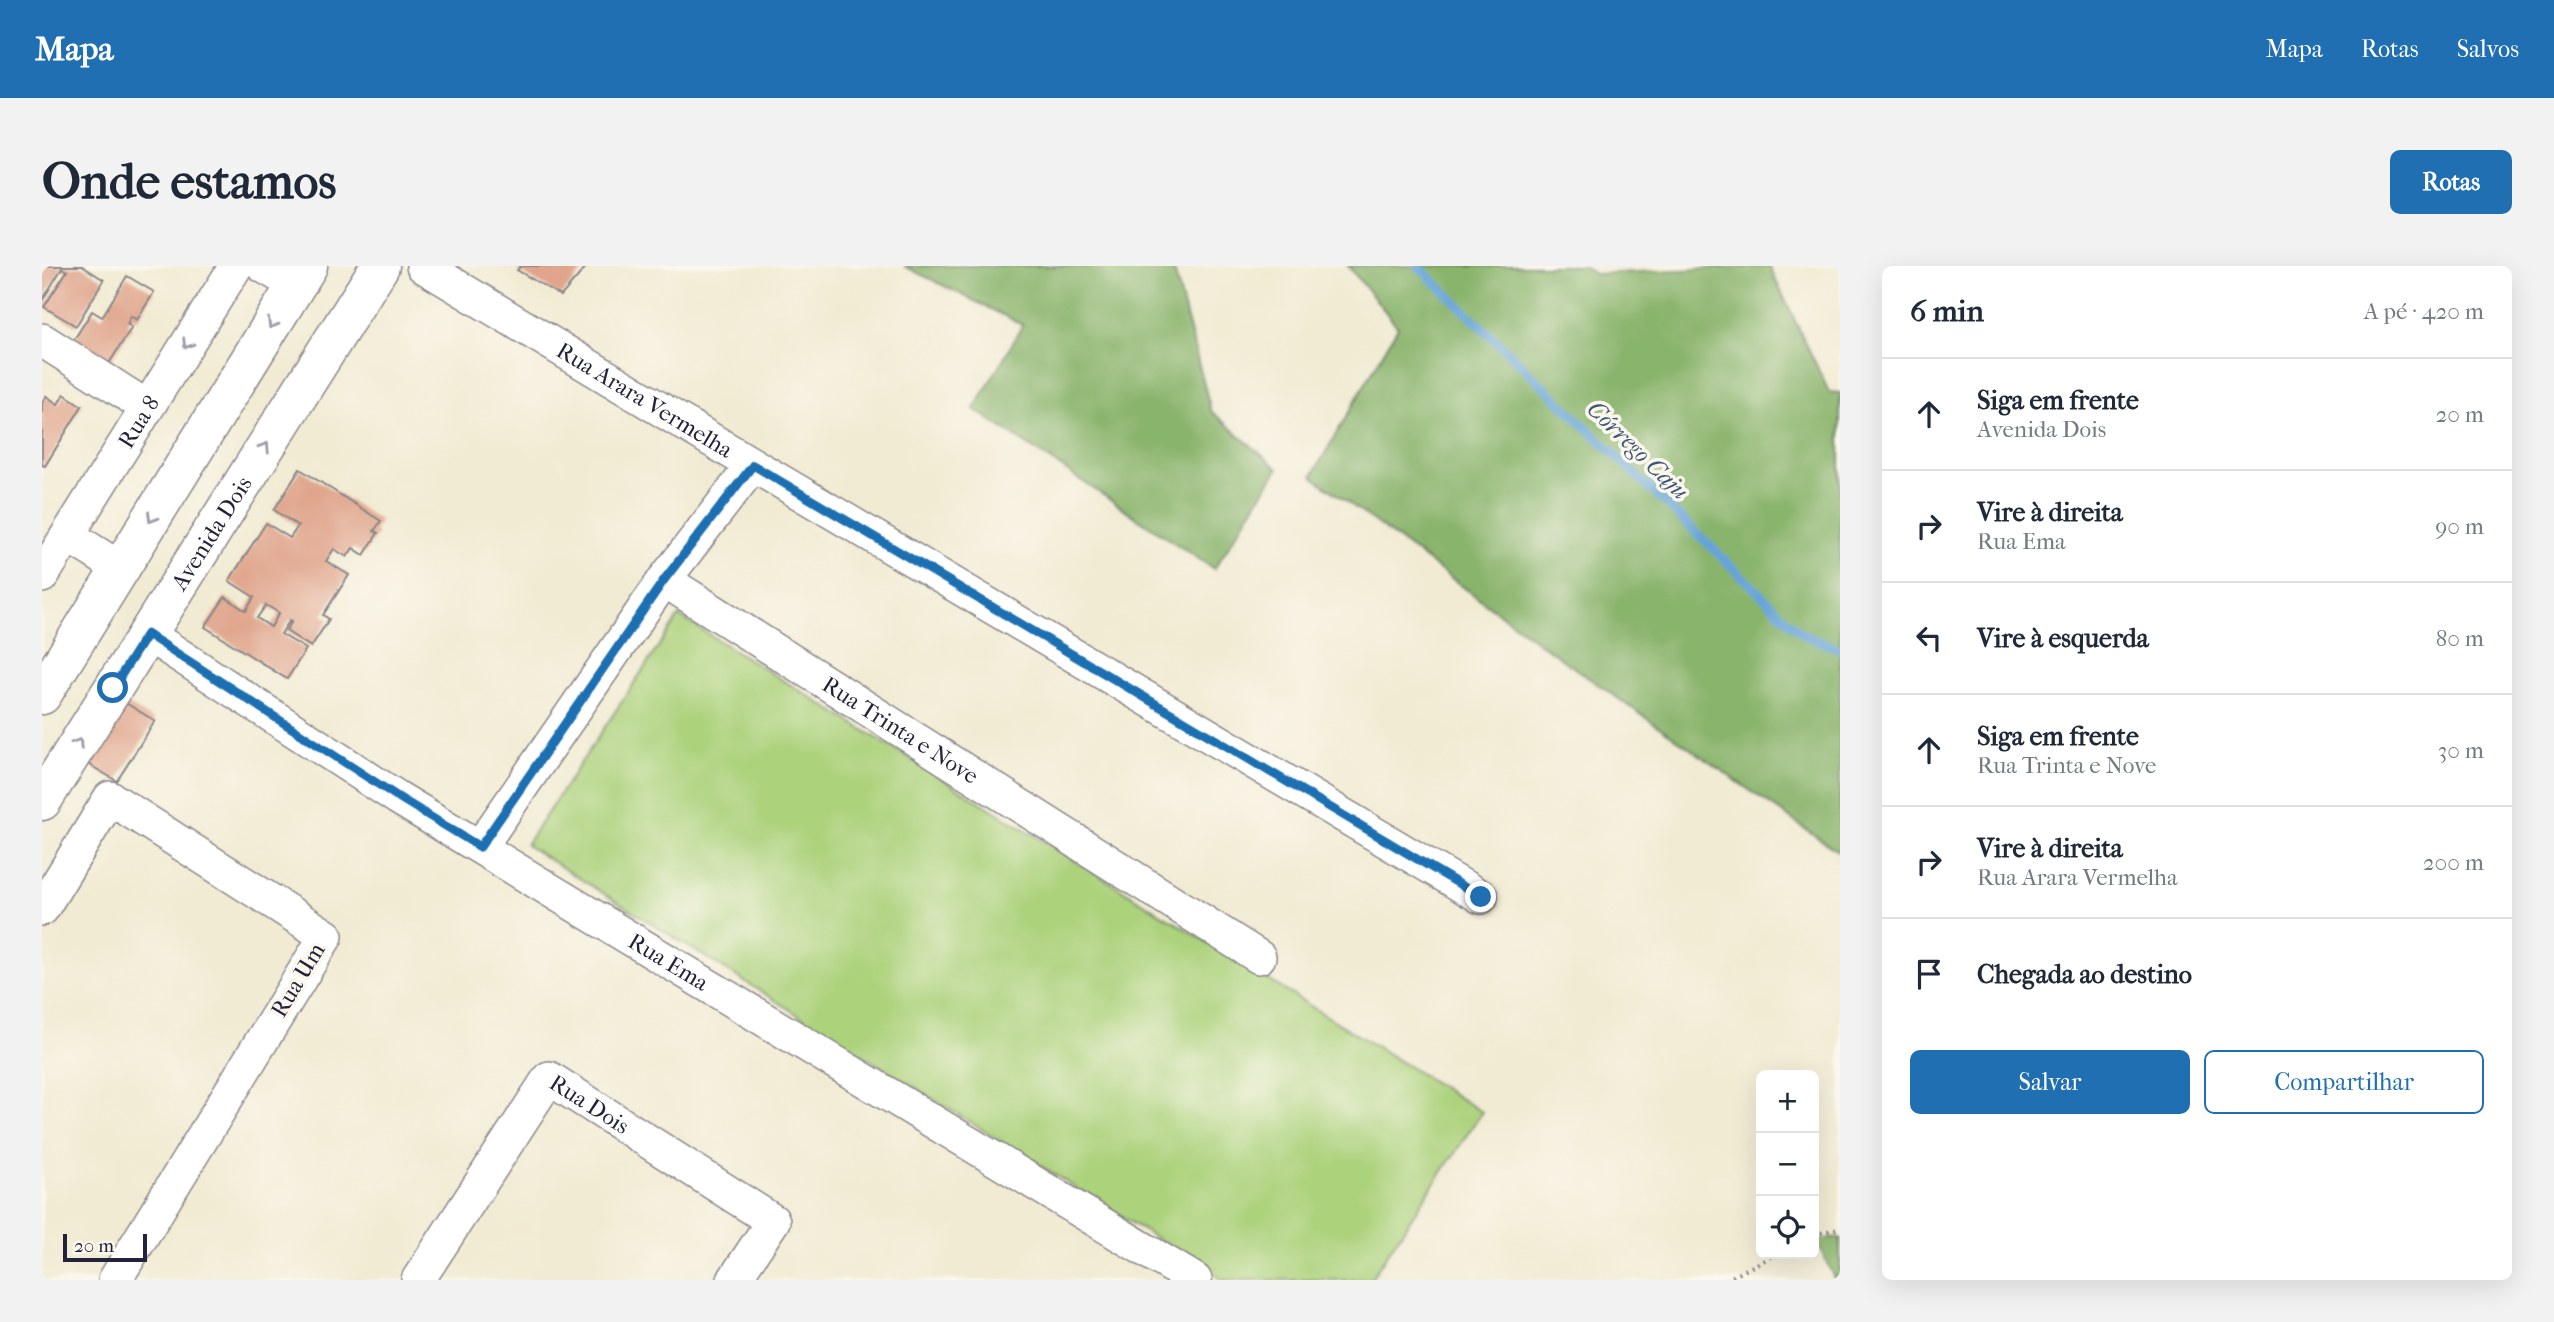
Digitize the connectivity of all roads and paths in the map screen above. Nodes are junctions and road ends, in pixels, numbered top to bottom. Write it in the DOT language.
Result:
graph roads {
  1 [pos="236,266"];
  2 [pos="263,266"];
  3 [pos="380,266"];
  4 [pos="423,266"];
  5 [pos="302,276"];
  6 [pos="42,340"];
  7 [pos="147,407"];
  8 [pos="753,465"];
  9 [pos="69,536"];
  10 [pos="121,569"];
  11 [pos="42,576"];
  12 [pos="664,580"];
  13 [pos="147,634"];
  14 [pos="42,695"];
  15 [pos="42,801"];
  16 [pos="480,847"];
  17 [pos="1481,897"];
  18 [pos="42,909"];
  19 [pos="1259,957"];
  20 [pos="1840,1228"];
  21 [pos="1819,1234"];
  22 [pos="1766,1259"];
  23 [pos="115,1280"];
  24 [pos="418,1280"];
  25 [pos="734,1280"];
  26 [pos="1195,1280"];
  27 [pos="1726,1280"];
  1 -- 7 [label="street, Rua 8, one-way"];
  2 -- 5 [label="street"];
  13 -- 3 [label="main road, Avenida Dois, one-way"];
  4 -- 8 [label="street, Rua Arara Vermelha"];
  5 -- 10 [label="main road, one-way"];
  6 -- 7 [label="street"];
  7 -- 9 [label="street, Rua 8"];
  8 -- 12 [label="street"];
  8 -- 17 [label="street, Rua Arara Vermelha"];
  9 -- 10 [label="street"];
  9 -- 11 [label="street, Rua 8"];
  10 -- 14 [label="main road"];
  12 -- 16 [label="street"];
  12 -- 19 [label="street, Rua Trinta e Nove"];
  15 -- 13 [label="main road, Avenida Dois, one-way"];
  13 -- 16 [label="street, Rua Ema"];
  16 -- 26 [label="street, Rua Ema"];
  18 -- 23 [label="street, Rua Um"];
  20 -- 21 [label="path"];
  22 -- 27 [label="path"];
  24 -- 25 [label="street, Rua Dois"];
}
